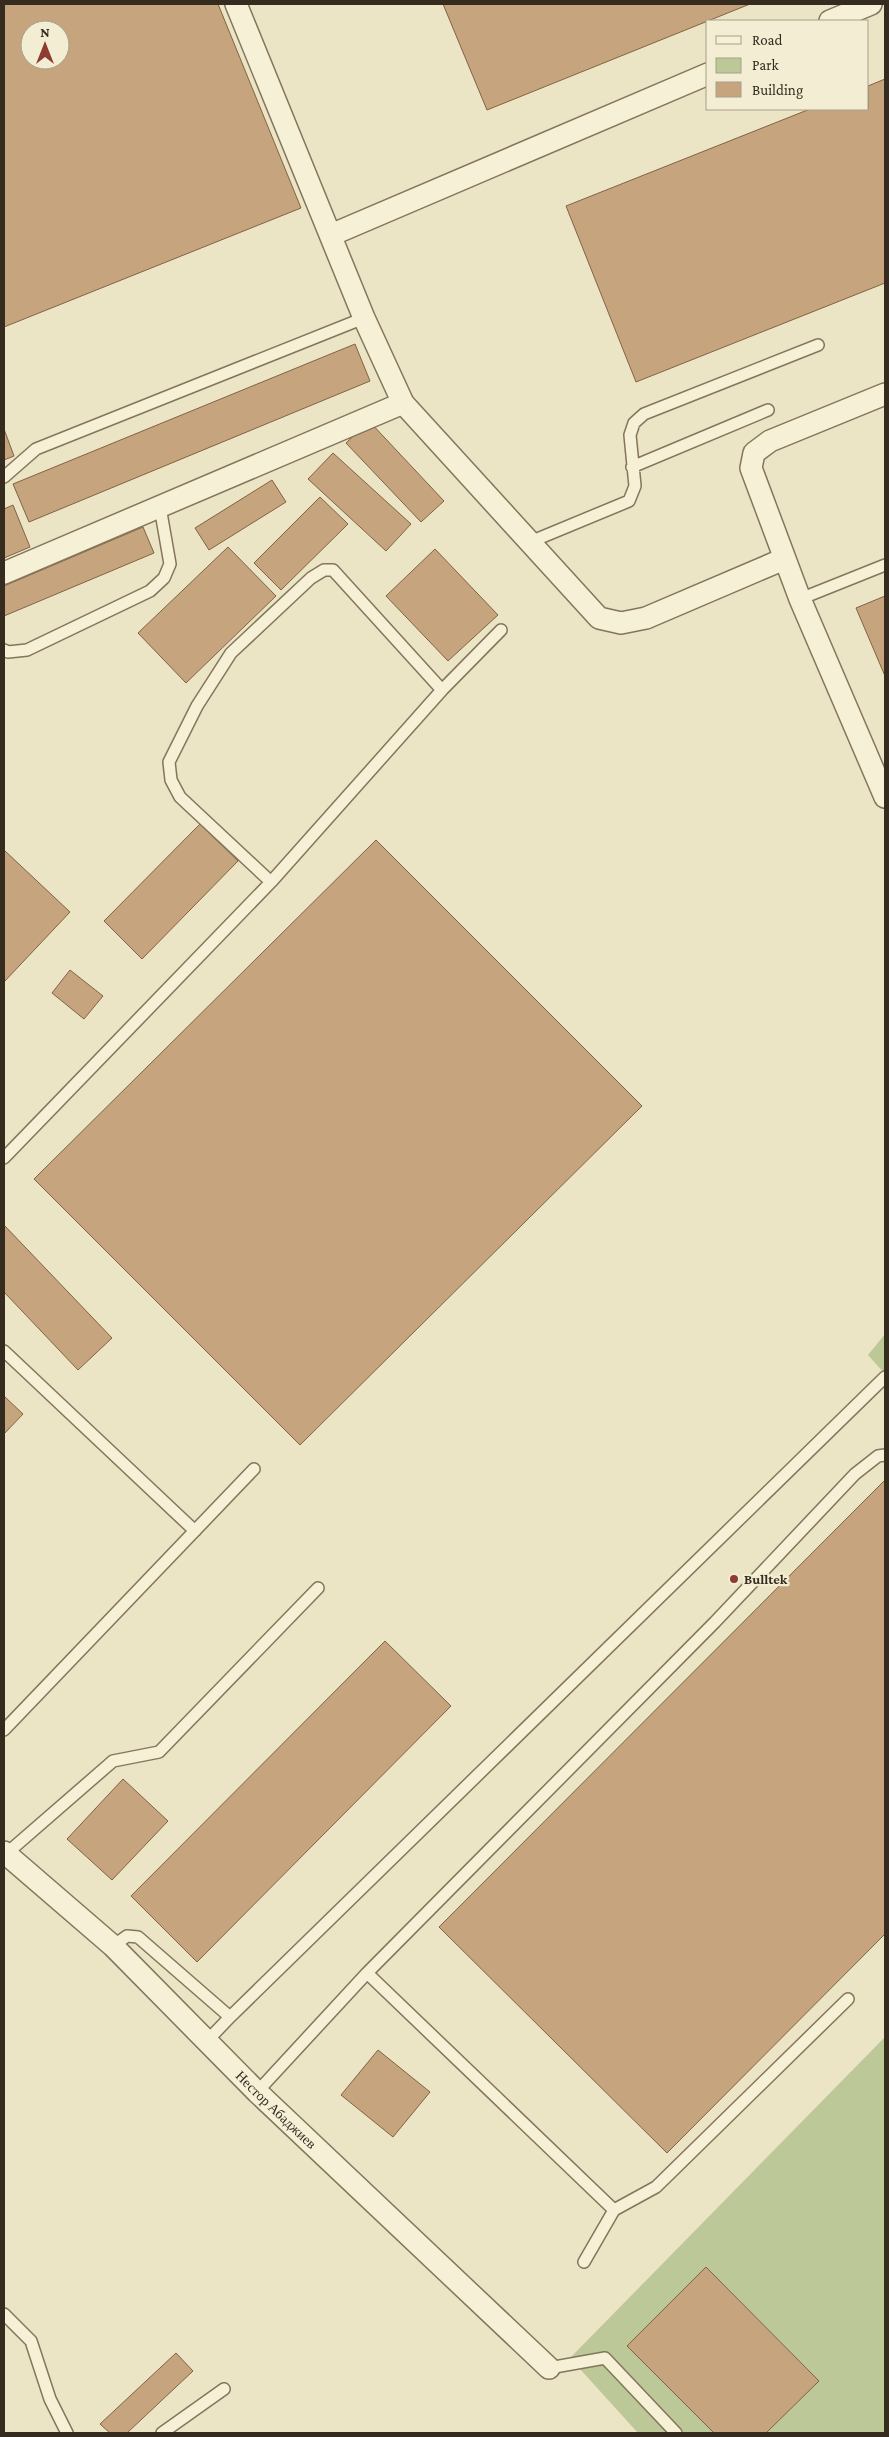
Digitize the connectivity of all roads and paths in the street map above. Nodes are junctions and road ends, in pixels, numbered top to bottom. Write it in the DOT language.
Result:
graph roads {
  1 [pos="236,4"];
  2 [pos="871,4"];
  3 [pos="832,20"];
  4 [pos="706,75"];
  5 [pos="331,236"];
  6 [pos="364,318"];
  7 [pos="818,345"];
  8 [pos="885,394"];
  9 [pos="403,403"];
  10 [pos="768,410"];
  11 [pos="632,467"];
  12 [pos="4,477"];
  13 [pos="160,506"];
  14 [pos="530,542"];
  15 [pos="784,559"];
  16 [pos="885,565"];
  17 [pos="4,573"];
  18 [pos="800,599"];
  19 [pos="501,630"];
  20 [pos="4,650"];
  21 [pos="442,690"];
  22 [pos="885,797"];
  23 [pos="271,882"];
  24 [pos="4,1158"];
  25 [pos="4,1351"];
  26 [pos="885,1377"];
  27 [pos="885,1455"];
  28 [pos="254,1469"];
  29 [pos="195,1531"];
  30 [pos="318,1588"];
  31 [pos="4,1730"];
  32 [pos="5,1853"];
  33 [pos="113,1946"];
  34 [pos="367,1973"];
  35 [pos="848,2000"];
  36 [pos="230,2017"];
  37 [pos="206,2042"];
  38 [pos="257,2092"];
  39 [pos="614,2210"];
  40 [pos="584,2262"];
  41 [pos="4,2314"];
  42 [pos="549,2368"];
  43 [pos="224,2389"];
  44 [pos="67,2433"];
  45 [pos="162,2433"];
  46 [pos="676,2433"];
  1 -- 5 [label="street"];
  2 -- 3 [label="street"];
  4 -- 5 [label="street"];
  5 -- 6 [label="street"];
  6 -- 9 [label="street"];
  6 -- 12 [label="lane"];
  7 -- 11 [label="lane"];
  8 -- 15 [label="street"];
  9 -- 13 [label="street"];
  9 -- 14 [label="street"];
  10 -- 11 [label="lane"];
  11 -- 14 [label="lane"];
  13 -- 17 [label="street"];
  13 -- 20 [label="lane"];
  14 -- 15 [label="street"];
  15 -- 18 [label="street"];
  16 -- 18 [label="lane"];
  18 -- 22 [label="street"];
  19 -- 21 [label="lane"];
  21 -- 23 [label="lane"];
  21 -- 23 [label="lane"];
  23 -- 24 [label="lane"];
  25 -- 29 [label="lane"];
  26 -- 36 [label="lane"];
  27 -- 34 [label="lane"];
  28 -- 29 [label="lane"];
  29 -- 31 [label="lane"];
  30 -- 32 [label="lane"];
  32 -- 33 [label="street, Нестор Абаджиев"];
  33 -- 36 [label="lane"];
  33 -- 37 [label="street, Нестор Абаджиев"];
  34 -- 38 [label="lane"];
  34 -- 39 [label="lane"];
  35 -- 39 [label="lane"];
  36 -- 37 [label="lane"];
  37 -- 38 [label="street, Нестор Абаджиев"];
  38 -- 42 [label="street, Нестор Абаджиев"];
  39 -- 40 [label="lane"];
  41 -- 44 [label="lane"];
  42 -- 46 [label="lane"];
  43 -- 45 [label="lane"];
}
